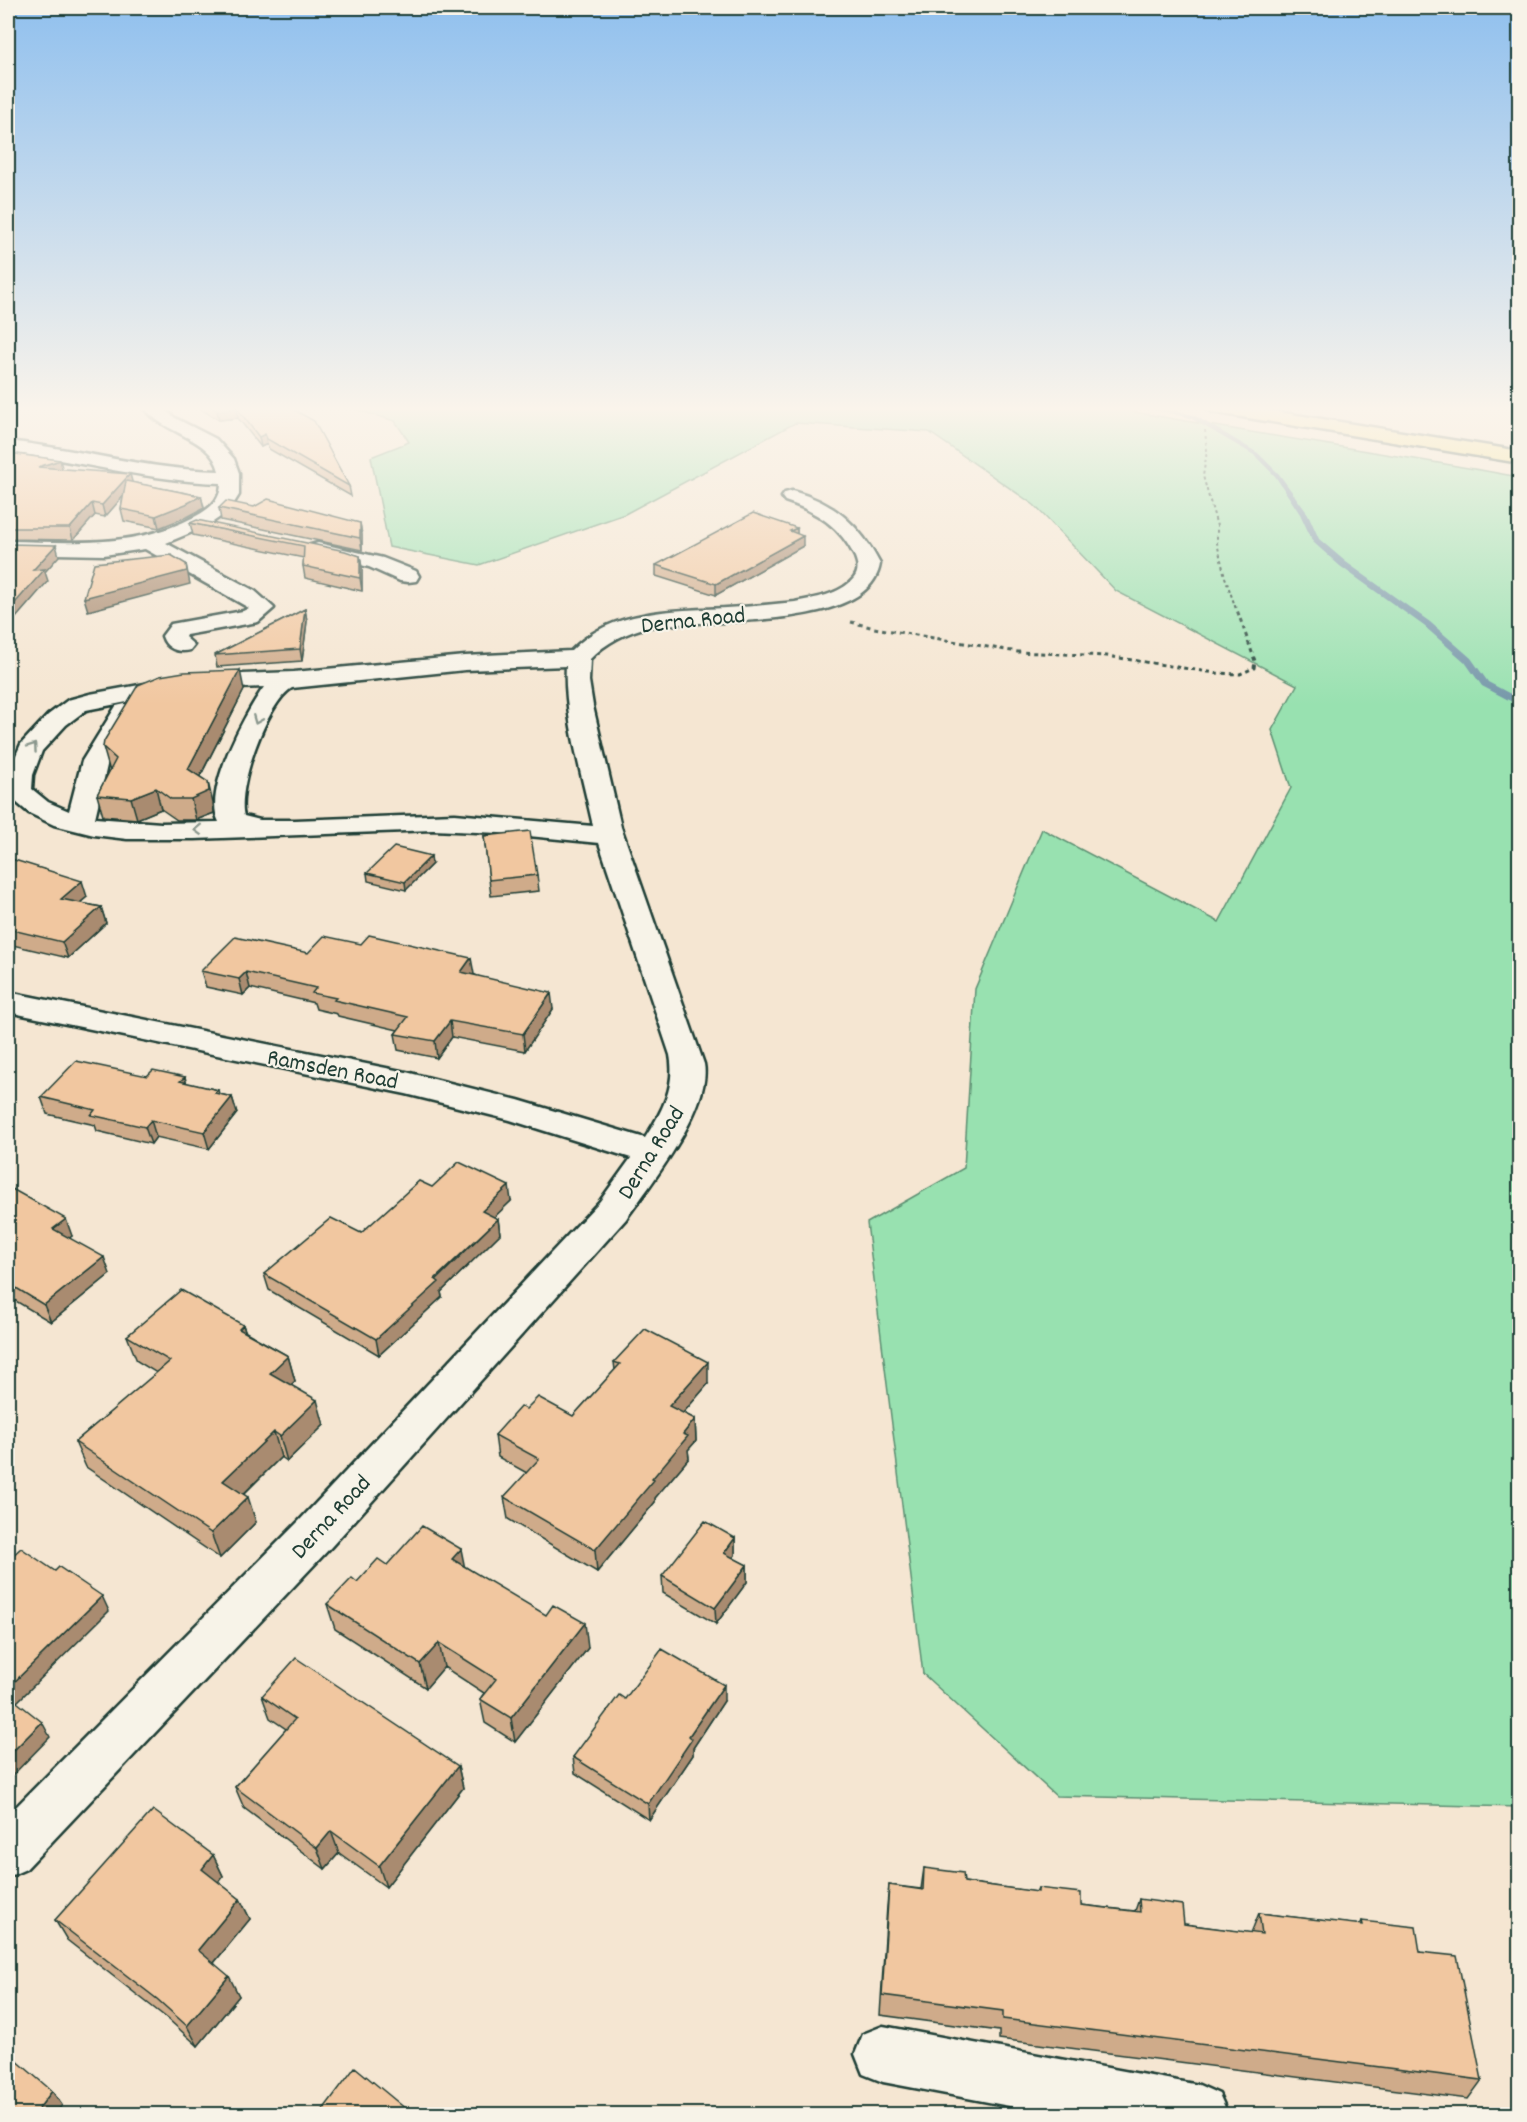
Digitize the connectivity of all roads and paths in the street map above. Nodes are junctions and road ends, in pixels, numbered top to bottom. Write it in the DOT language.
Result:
graph roads {
  1 [pos="223,506"];
  2 [pos="820,506"];
  3 [pos="1211,506"];
  4 [pos="196,523"];
  5 [pos="229,530"];
  6 [pos="148,542"];
  7 [pos="295,544"];
  8 [pos="8,547"];
  9 [pos="408,576"];
  10 [pos="802,607"];
  11 [pos="182,645"];
  12 [pos="578,658"];
  13 [pos="294,679"];
  14 [pos="137,691"];
  15 [pos="80,822"];
  16 [pos="257,828"];
  17 [pos="610,836"];
  18 [pos="8,1002"];
  19 [pos="654,1153"];
  20 [pos="8,1851"];
  21 [pos="883,2054"];
  22 [pos="1199,2115"];
  1 -- 4 [label="street"];
  2 -- 10 [label="street, Derna Road"];
  3 -- 10 [label="path"];
  4 -- 5 [label="street"];
  4 -- 6 [label="street"];
  6 -- 8 [label="street"];
  6 -- 11 [label="street"];
  7 -- 9 [label="street"];
  10 -- 12 [label="street, Derna Road"];
  12 -- 13 [label="street"];
  12 -- 17 [label="street, Derna Road"];
  13 -- 14 [label="street"];
  13 -- 16 [label="street, one-way"];
  14 -- 15 [label="street"];
  15 -- 14 [label="street, one-way"];
  16 -- 15 [label="street, one-way"];
  16 -- 17 [label="street"];
  17 -- 19 [label="street, Derna Road"];
  18 -- 19 [label="street, Ramsden Road"];
  19 -- 20 [label="street, Derna Road"];
  21 -- 22 [label="street"];
}
